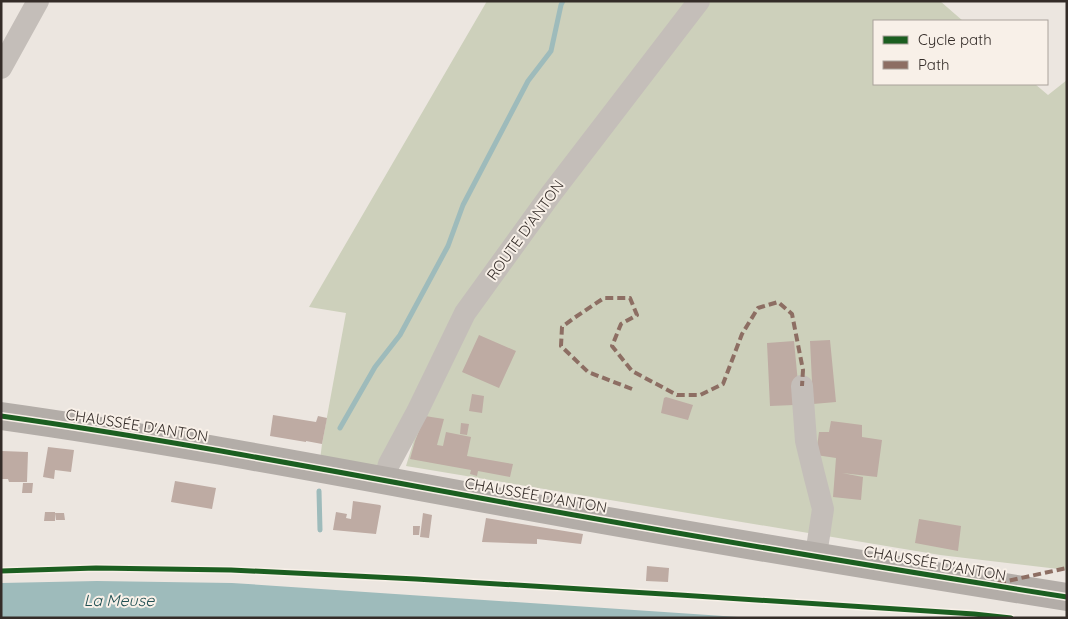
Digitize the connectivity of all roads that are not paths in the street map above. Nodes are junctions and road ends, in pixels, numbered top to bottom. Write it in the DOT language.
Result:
graph roads {
  1 [pos="38,1"];
  2 [pos="700,1"];
  3 [pos="1,68"];
  4 [pos="802,386"];
  5 [pos="1,416"];
  6 [pos="384,480"];
  7 [pos="816,556"];
  8 [pos="1067,598"];
  1 -- 3 [label="street"];
  2 -- 6 [label="street, ROUTE D'ANTON"];
  4 -- 7 [label="street"];
  5 -- 6 [label="main road, CHAUSSÉE D'ANTON"];
  6 -- 7 [label="main road, CHAUSSÉE D'ANTON"];
  7 -- 8 [label="main road, CHAUSSÉE D'ANTON"];
}
